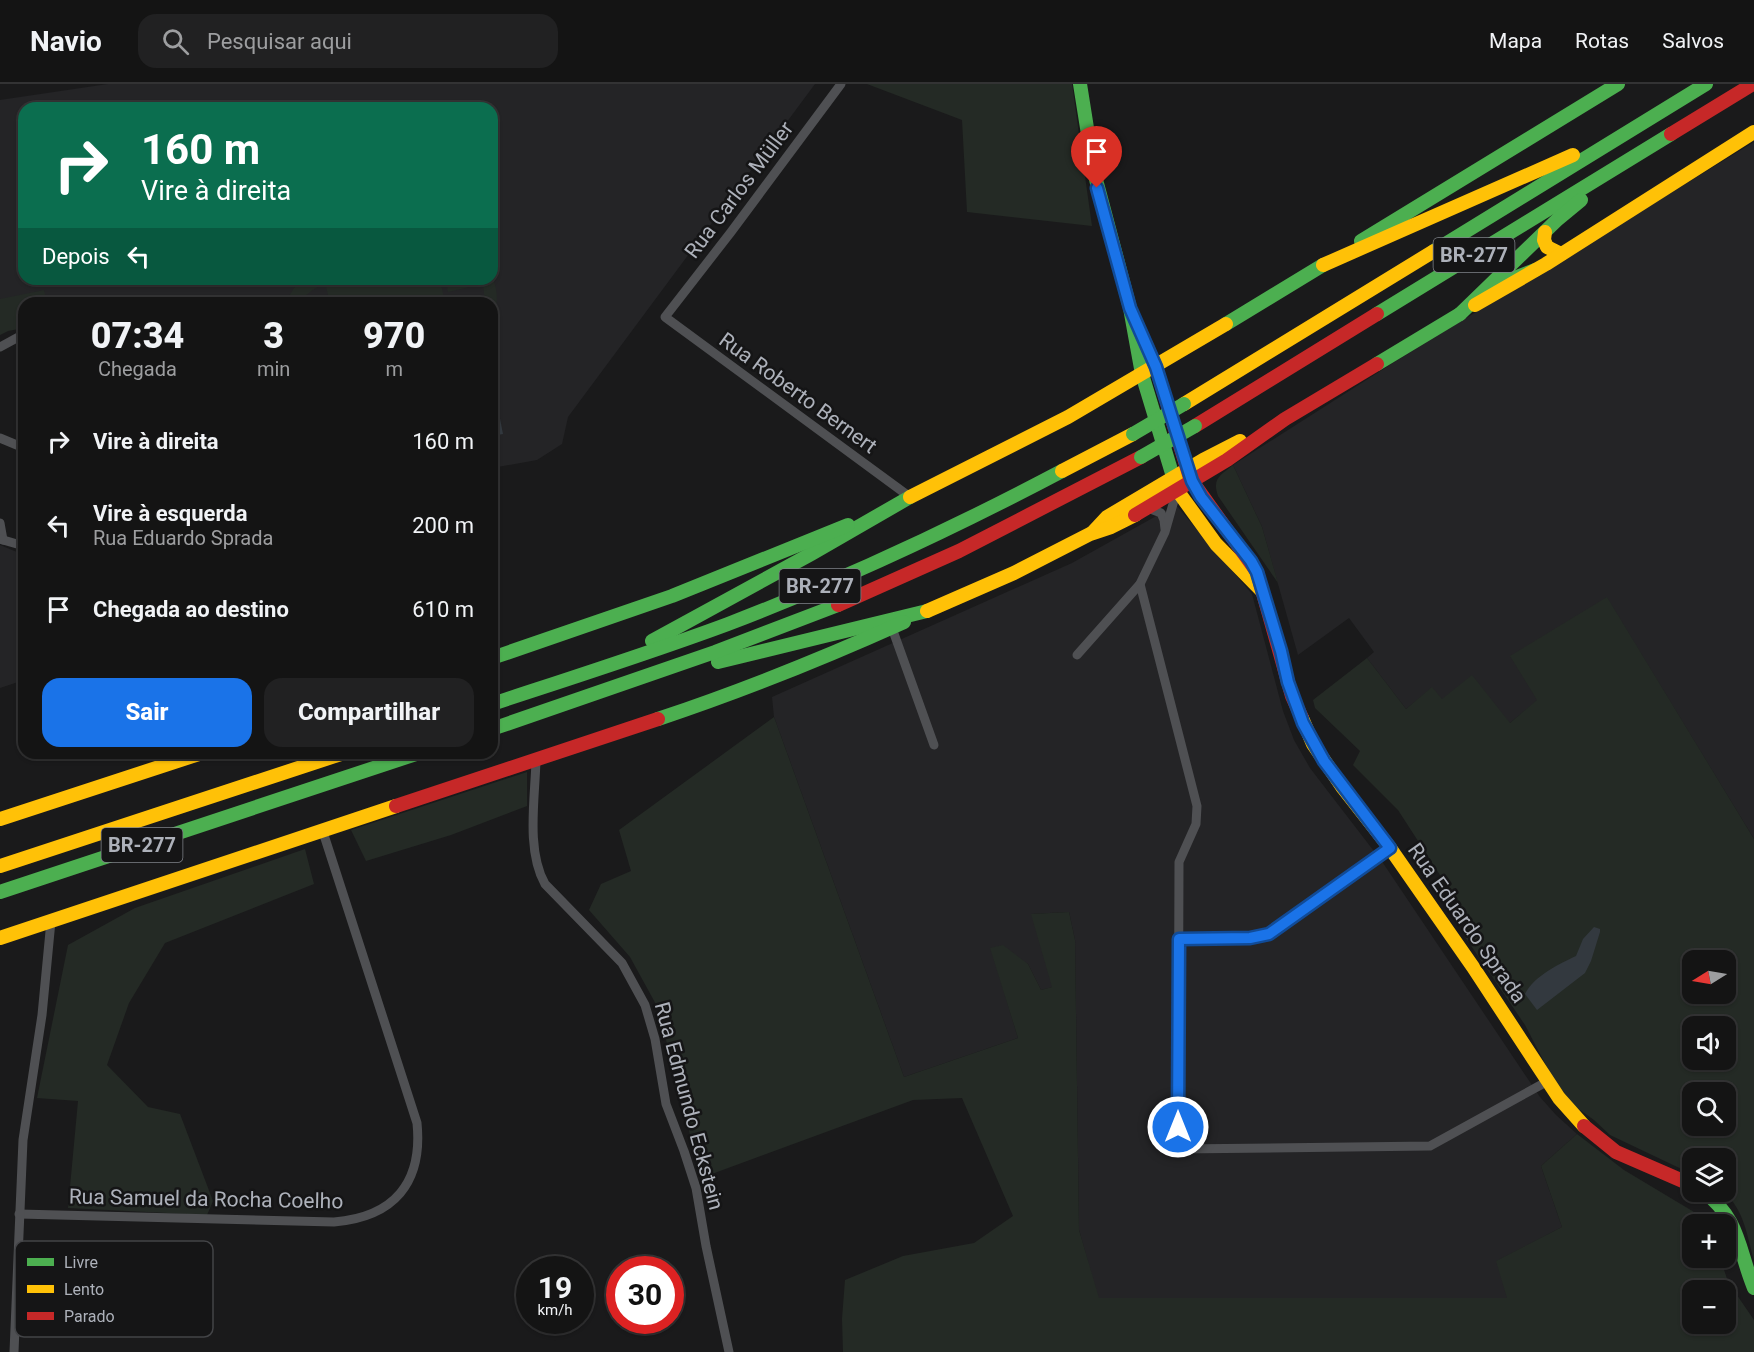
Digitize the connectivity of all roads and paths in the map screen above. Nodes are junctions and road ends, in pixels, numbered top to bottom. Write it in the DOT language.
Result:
graph roads {
  1 [pos="841,84"];
  2 [pos="1080,84"];
  3 [pos="1618,84"];
  4 [pos="1706,84"];
  5 [pos="1753,85"];
  6 [pos="1635,128"];
  7 [pos="1754,132"];
  8 [pos="1545,231"];
  9 [pos="1561,254"];
  10 [pos="1323,265"];
  11 [pos="1535,270"];
  12 [pos="1494,282"];
  13 [pos="1130,308"];
  14 [pos="1460,314"];
  15 [pos="665,317"];
  16 [pos="18,337"];
  17 [pos="1144,340"];
  18 [pos="0,347"];
  19 [pos="1183,351"];
  20 [pos="1156,367"];
  21 [pos="1142,374"];
  22 [pos="0,438"];
  23 [pos="18,446"];
  24 [pos="1189,475"];
  25 [pos="1175,484"];
  26 [pos="910,497"];
  27 [pos="1148,508"];
  28 [pos="0,523"];
  29 [pos="1165,532"];
  30 [pos="1090,534"];
  31 [pos="1,539"];
  32 [pos="18,544"];
  33 [pos="1140,584"];
  34 [pos="1263,592"];
  35 [pos="927,611"];
  36 [pos="892,628"];
  37 [pos="498,656"];
  38 [pos="1077,656"];
  39 [pos="606,666"];
  40 [pos="498,702"];
  41 [pos="543,712"];
  42 [pos="498,727"];
  43 [pos="934,745"];
  44 [pos="184,759"];
  45 [pos="326,759"];
  46 [pos="401,759"];
  47 [pos="536,760"];
  48 [pos="0,819"];
  49 [pos="323,832"];
  50 [pos="1390,848"];
  51 [pos="0,866"];
  52 [pos="0,892"];
  53 [pos="51,921"];
  54 [pos="0,938"];
  55 [pos="1179,939"];
  56 [pos="1548,1081"];
  57 [pos="1682,1181"];
  58 [pos="1718,1202"];
  59 [pos="19,1214"];
  60 [pos="18,1241"];
  61 [pos="1754,1288"];
  62 [pos="15,1324"];
  63 [pos="14,1352"];
  64 [pos="729,1352"];
  1 -- 15 [label="street, Rua Carlos Müller"];
  2 -- 13 [label="main road, Rua Eduardo Sprada"];
  3 -- 10 [label="main road"];
  4 -- 6 [label="main road, BR-277"];
  5 -- 8 [label="main road"];
  5 -- 41 [label="main road, BR-277, bridge"];
  6 -- 10 [label="main road"];
  6 -- 39 [label="main road, BR-277, bridge"];
  7 -- 9 [label="main road"];
  8 -- 9 [label="main road"];
  8 -- 12 [label="main road"];
  9 -- 11 [label="main road"];
  10 -- 19 [label="main road"];
  11 -- 12 [label="main road"];
  11 -- 14 [label="main road"];
  12 -- 14 [label="main road"];
  13 -- 17 [label="main road, Rua Eduardo Sprada"];
  13 -- 21 [label="main road, Rua Eduardo Sprada"];
  14 -- 24 [label="main road"];
  15 -- 26 [label="street, Rua Roberto Bernert"];
  16 -- 18 [label="street"];
  17 -- 19 [label="main road"];
  17 -- 20 [label="main road, Rua Eduardo Sprada"];
  19 -- 20 [label="main road"];
  20 -- 21 [label="main road"];
  20 -- 24 [label="main road, Rua Eduardo Sprada"];
  21 -- 25 [label="main road, Rua Eduardo Sprada"];
  21 -- 26 [label="main road"];
  22 -- 23 [label="street"];
  24 -- 25 [label="main road"];
  24 -- 34 [label="main road, Rua Eduardo Sprada"];
  25 -- 27 [label="main road"];
  25 -- 29 [label="street"];
  25 -- 30 [label="main road"];
  25 -- 34 [label="main road, Rua Eduardo Sprada"];
  26 -- 37 [label="main road"];
  26 -- 39 [label="main road"];
  27 -- 29 [label="street"];
  27 -- 30 [label="main road"];
  28 -- 31 [label="street"];
  29 -- 33 [label="street"];
  30 -- 35 [label="main road"];
  31 -- 32 [label="street"];
  33 -- 38 [label="street"];
  33 -- 55 [label="street"];
  34 -- 50 [label="main road, Rua Eduardo Sprada"];
  35 -- 36 [label="main road"];
  35 -- 41 [label="main road"];
  36 -- 43 [label="street"];
  36 -- 47 [label="main road"];
  39 -- 40 [label="main road, BR-277"];
  41 -- 42 [label="main road, BR-277"];
  44 -- 48 [label="main road"];
  45 -- 51 [label="main road, BR-277"];
  46 -- 52 [label="main road, BR-277"];
  47 -- 49 [label="main road"];
  47 -- 64 [label="street, Rua Edmundo Eckstein"];
  49 -- 53 [label="main road"];
  49 -- 59 [label="street, Rua Samuel da Rocha Coelho"];
  50 -- 55 [label="street"];
  50 -- 56 [label="main road, Rua Eduardo Sprada"];
  53 -- 54 [label="main road"];
  53 -- 59 [label="street"];
  55 -- 56 [label="street"];
  56 -- 57 [label="main road, Rua Eduardo Sprada"];
  58 -- 61 [label="main road"];
  59 -- 60 [label="street"];
  62 -- 63 [label="street"];
}
